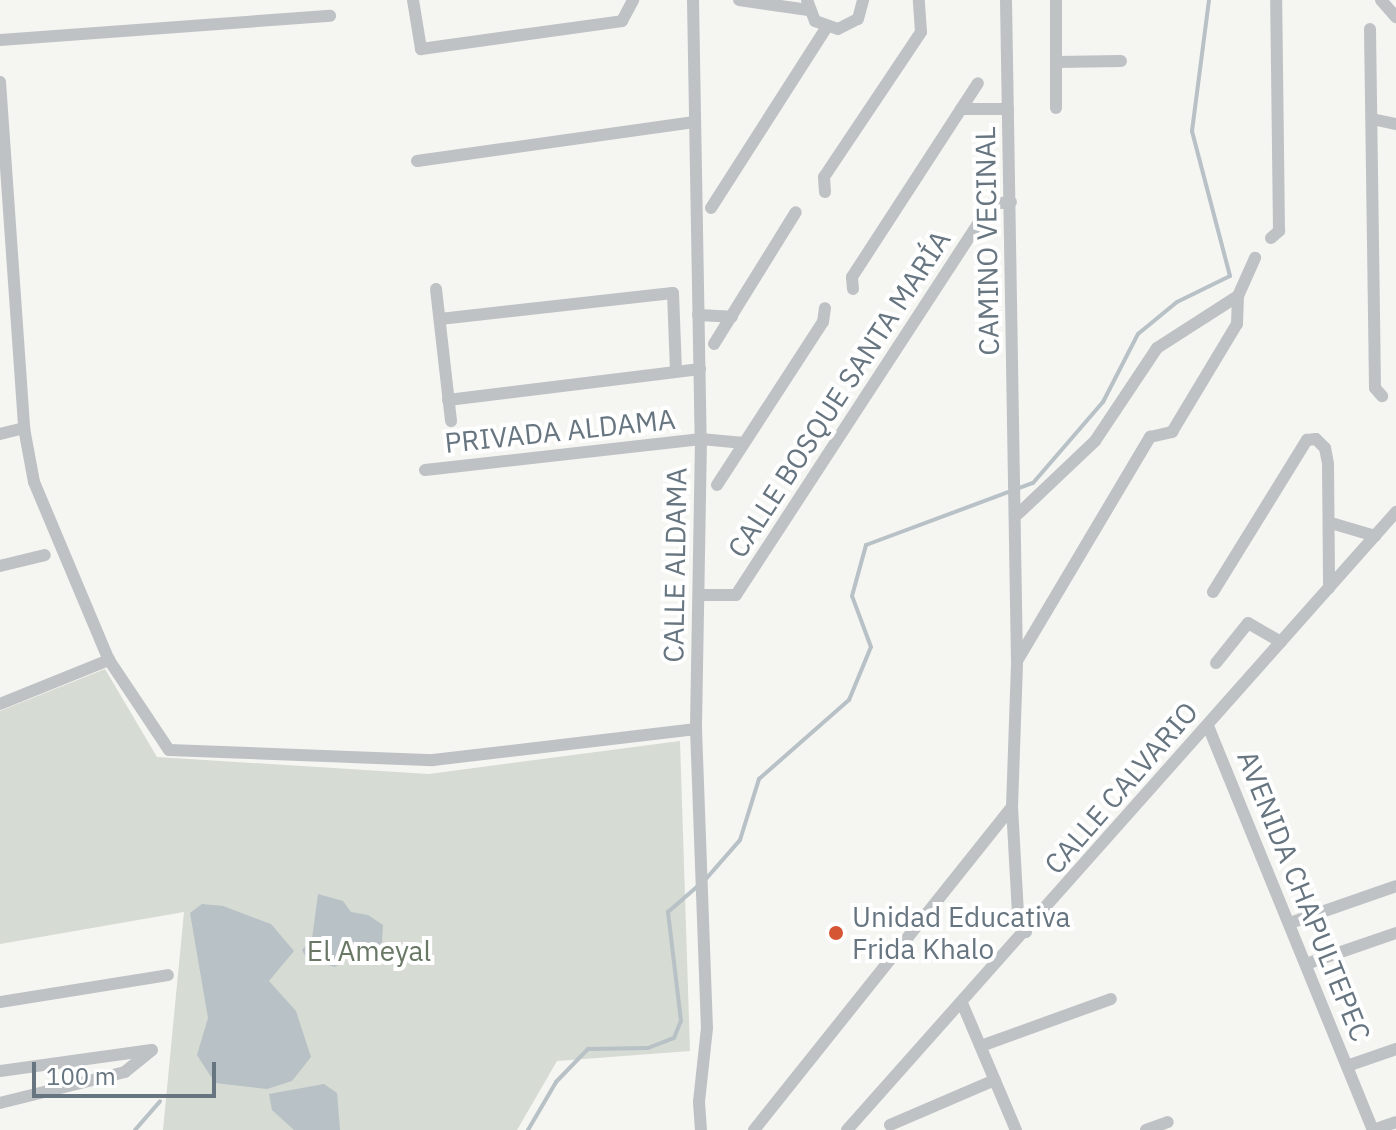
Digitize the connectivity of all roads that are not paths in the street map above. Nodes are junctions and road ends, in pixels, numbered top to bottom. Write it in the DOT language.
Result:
graph roads {
  1 [pos="413,0"];
  2 [pos="633,0"];
  3 [pos="693,0"];
  4 [pos="739,0"];
  5 [pos="863,0"];
  6 [pos="919,0"];
  7 [pos="1006,0"];
  8 [pos="1056,0"];
  9 [pos="1276,0"];
  10 [pos="1387,1"];
  11 [pos="807,5"];
  12 [pos="330,16"];
  13 [pos="1396,17"];
  14 [pos="1370,29"];
  15 [pos="824,33"];
  16 [pos="0,40"];
  17 [pos="1121,61"];
  18 [pos="1056,62"];
  19 [pos="0,82"];
  20 [pos="978,83"];
  21 [pos="1056,108"];
  22 [pos="961,109"];
  23 [pos="1008,109"];
  24 [pos="1372,119"];
  25 [pos="690,123"];
  26 [pos="1396,124"];
  27 [pos="417,161"];
  28 [pos="825,192"];
  29 [pos="1011,202"];
  30 [pos="711,208"];
  31 [pos="796,212"];
  32 [pos="1271,238"];
  33 [pos="1255,258"];
  34 [pos="436,289"];
  35 [pos="853,289"];
  36 [pos="1238,296"];
  37 [pos="825,308"];
  38 [pos="698,315"];
  39 [pos="732,317"];
  40 [pos="440,319"];
  41 [pos="714,344"];
  42 [pos="688,370"];
  43 [pos="1382,396"];
  44 [pos="448,400"];
  45 [pos="451,421"];
  46 [pos="24,428"];
  47 [pos="0,434"];
  48 [pos="701,439"];
  49 [pos="744,443"];
  50 [pos="425,470"];
  51 [pos="717,485"];
  52 [pos="1396,512"];
  53 [pos="1018,514"];
  54 [pos="1331,523"];
  55 [pos="1375,536"];
  56 [pos="45,555"];
  57 [pos="0,566"];
  58 [pos="1329,588"];
  59 [pos="1213,592"];
  60 [pos="699,595"];
  61 [pos="1281,642"];
  62 [pos="109,660"];
  63 [pos="1017,661"];
  64 [pos="1216,663"];
  65 [pos="0,704"];
  66 [pos="1208,726"];
  67 [pos="696,729"];
  68 [pos="1012,807"];
  69 [pos="1396,886"];
  70 [pos="1290,923"];
  71 [pos="1026,932"];
  72 [pos="1396,933"];
  73 [pos="1306,964"];
  74 [pos="168,975"];
  75 [pos="1111,999"];
  76 [pos="0,1002"];
  77 [pos="962,1003"];
  78 [pos="981,1046"];
  79 [pos="1396,1049"];
  80 [pos="1347,1066"];
  81 [pos="0,1071"];
  82 [pos="995,1080"];
  83 [pos="0,1103"];
  84 [pos="1168,1122"];
  85 [pos="1396,1122"];
  86 [pos="890,1125"];
  87 [pos="701,1130"];
  88 [pos="754,1130"];
  89 [pos="847,1130"];
  90 [pos="1016,1130"];
  91 [pos="1146,1130"];
  92 [pos="1373,1130"];
  1 -- 2 [label="street"];
  3 -- 25 [label="street, CALLE ALDAMA"];
  4 -- 11 [label="street"];
  5 -- 15 [label="street"];
  6 -- 28 [label="street"];
  7 -- 23 [label="street, CAMINO VECINAL"];
  8 -- 18 [label="street"];
  9 -- 32 [label="street"];
  10 -- 13 [label="street"];
  11 -- 15 [label="street"];
  12 -- 16 [label="street"];
  14 -- 24 [label="street"];
  15 -- 30 [label="street"];
  17 -- 18 [label="street"];
  18 -- 21 [label="street"];
  19 -- 46 [label="street"];
  20 -- 22 [label="street"];
  22 -- 23 [label="street"];
  22 -- 35 [label="street"];
  23 -- 29 [label="street, CAMINO VECINAL"];
  24 -- 26 [label="street"];
  24 -- 43 [label="street"];
  25 -- 27 [label="street"];
  25 -- 38 [label="street, CALLE ALDAMA"];
  29 -- 53 [label="street, CAMINO VECINAL"];
  29 -- 60 [label="street, CALLE BOSQUE SANTA MARÍA"];
  31 -- 39 [label="street"];
  33 -- 36 [label="street"];
  34 -- 40 [label="street"];
  36 -- 53 [label="street"];
  36 -- 63 [label="street"];
  37 -- 49 [label="street"];
  38 -- 39 [label="street"];
  38 -- 42 [label="street, CALLE ALDAMA"];
  39 -- 41 [label="street"];
  40 -- 42 [label="street"];
  40 -- 44 [label="street"];
  42 -- 44 [label="street"];
  42 -- 48 [label="street, CALLE ALDAMA"];
  44 -- 45 [label="street"];
  46 -- 47 [label="street"];
  46 -- 62 [label="street"];
  48 -- 49 [label="street, PRIVADA ALDAMA"];
  48 -- 50 [label="street, PRIVADA ALDAMA"];
  48 -- 60 [label="street, CALLE ALDAMA"];
  49 -- 51 [label="street"];
  52 -- 55 [label="street, CALLE CALVARIO"];
  53 -- 63 [label="street"];
  54 -- 55 [label="street"];
  54 -- 58 [label="street"];
  54 -- 59 [label="street"];
  55 -- 58 [label="street, CALLE CALVARIO"];
  56 -- 57 [label="street"];
  58 -- 61 [label="street, CALLE CALVARIO"];
  60 -- 67 [label="street, CALLE ALDAMA"];
  61 -- 64 [label="street"];
  61 -- 66 [label="street, CALLE CALVARIO"];
  62 -- 65 [label="street"];
  62 -- 67 [label="street"];
  63 -- 68 [label="street"];
  66 -- 70 [label="street, AVENIDA CHAPULTEPEC"];
  66 -- 71 [label="street, CALLE CALVARIO"];
  67 -- 87 [label="street, CALLE ALDAMA"];
  68 -- 71 [label="street"];
  68 -- 88 [label="street"];
  69 -- 70 [label="street"];
  70 -- 73 [label="street, AVENIDA CHAPULTEPEC"];
  71 -- 77 [label="street, CALLE CALVARIO"];
  72 -- 73 [label="street"];
  73 -- 80 [label="street, AVENIDA CHAPULTEPEC"];
  74 -- 76 [label="street"];
  75 -- 78 [label="street"];
  77 -- 78 [label="street"];
  77 -- 89 [label="street, CALLE CALVARIO"];
  78 -- 82 [label="street"];
  79 -- 80 [label="street"];
  80 -- 92 [label="street, AVENIDA CHAPULTEPEC"];
  81 -- 83 [label="street"];
  82 -- 86 [label="street"];
  82 -- 90 [label="street"];
  84 -- 91 [label="street"];
  85 -- 92 [label="street"];
}
